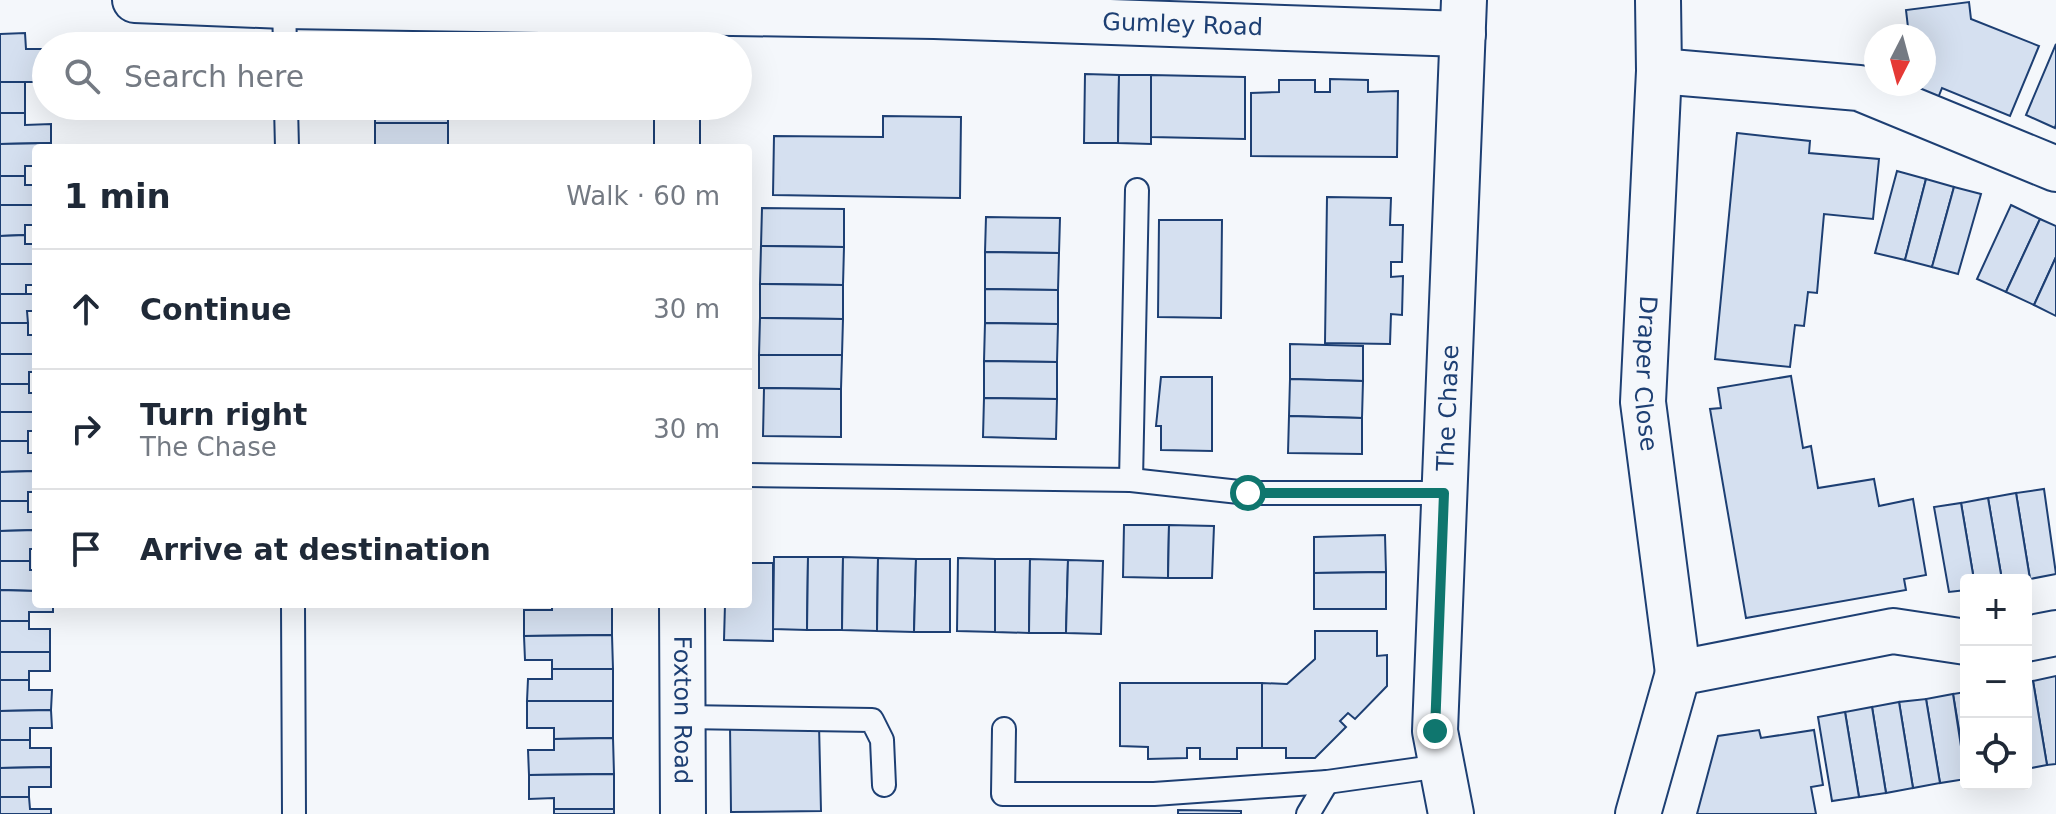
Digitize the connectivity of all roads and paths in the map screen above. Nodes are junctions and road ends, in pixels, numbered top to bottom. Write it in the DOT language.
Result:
graph roads {
  1 [pos="135,0"];
  2 [pos="1658,0"];
  3 [pos="516,5"];
  4 [pos="934,8"];
  5 [pos="1464,17"];
  6 [pos="284,26"];
  7 [pos="676,29"];
  8 [pos="1659,71"];
  9 [pos="286,120"];
  10 [pos="677,120"];
  11 [pos="287,144"];
  12 [pos="677,144"];
  13 [pos="2056,169"];
  14 [pos="1137,190"];
  15 [pos="752,475"];
  16 [pos="1131,480"];
  17 [pos="1444,493"];
  18 [pos="293,608"];
  19 [pos="682,608"];
  20 [pos="2056,633"];
  21 [pos="2032,638"];
  22 [pos="1960,641"];
  23 [pos="1678,673"];
  24 [pos="684,717"];
  25 [pos="1004,729"];
  26 [pos="1441,766"];
  27 [pos="1327,782"];
  28 [pos="884,785"];
  29 [pos="294,814"];
  30 [pos="683,814"];
  31 [pos="1308,814"];
  32 [pos="1451,814"];
  33 [pos="1638,814"];
  1 -- 6 [label="street, Gumley Road"];
  2 -- 8 [label="street, Draper Close"];
  3 -- 6 [label="street, Gumley Road"];
  3 -- 7 [label="street, Gumley Road"];
  4 -- 5 [label="street, Gumley Road"];
  4 -- 7 [label="street, Gumley Road"];
  5 -- 17 [label="street, The Chase"];
  8 -- 13 [label="street"];
  8 -- 23 [label="street, Draper Close"];
  9 -- 11 [label="lane"];
  10 -- 12 [label="street"];
  14 -- 16 [label="lane"];
  15 -- 16 [label="lane"];
  16 -- 17 [label="lane"];
  17 -- 26 [label="street, The Chase"];
  18 -- 29 [label="lane"];
  19 -- 24 [label="street, Foxton Road"];
  20 -- 21 [label="street"];
  22 -- 23 [label="street"];
  23 -- 33 [label="street, Draper Close"];
  24 -- 28 [label="lane"];
  24 -- 30 [label="street, Foxton Road"];
  25 -- 27 [label="lane"];
  26 -- 27 [label="lane"];
  26 -- 32 [label="street, The Chase"];
  27 -- 31 [label="lane"];
}
